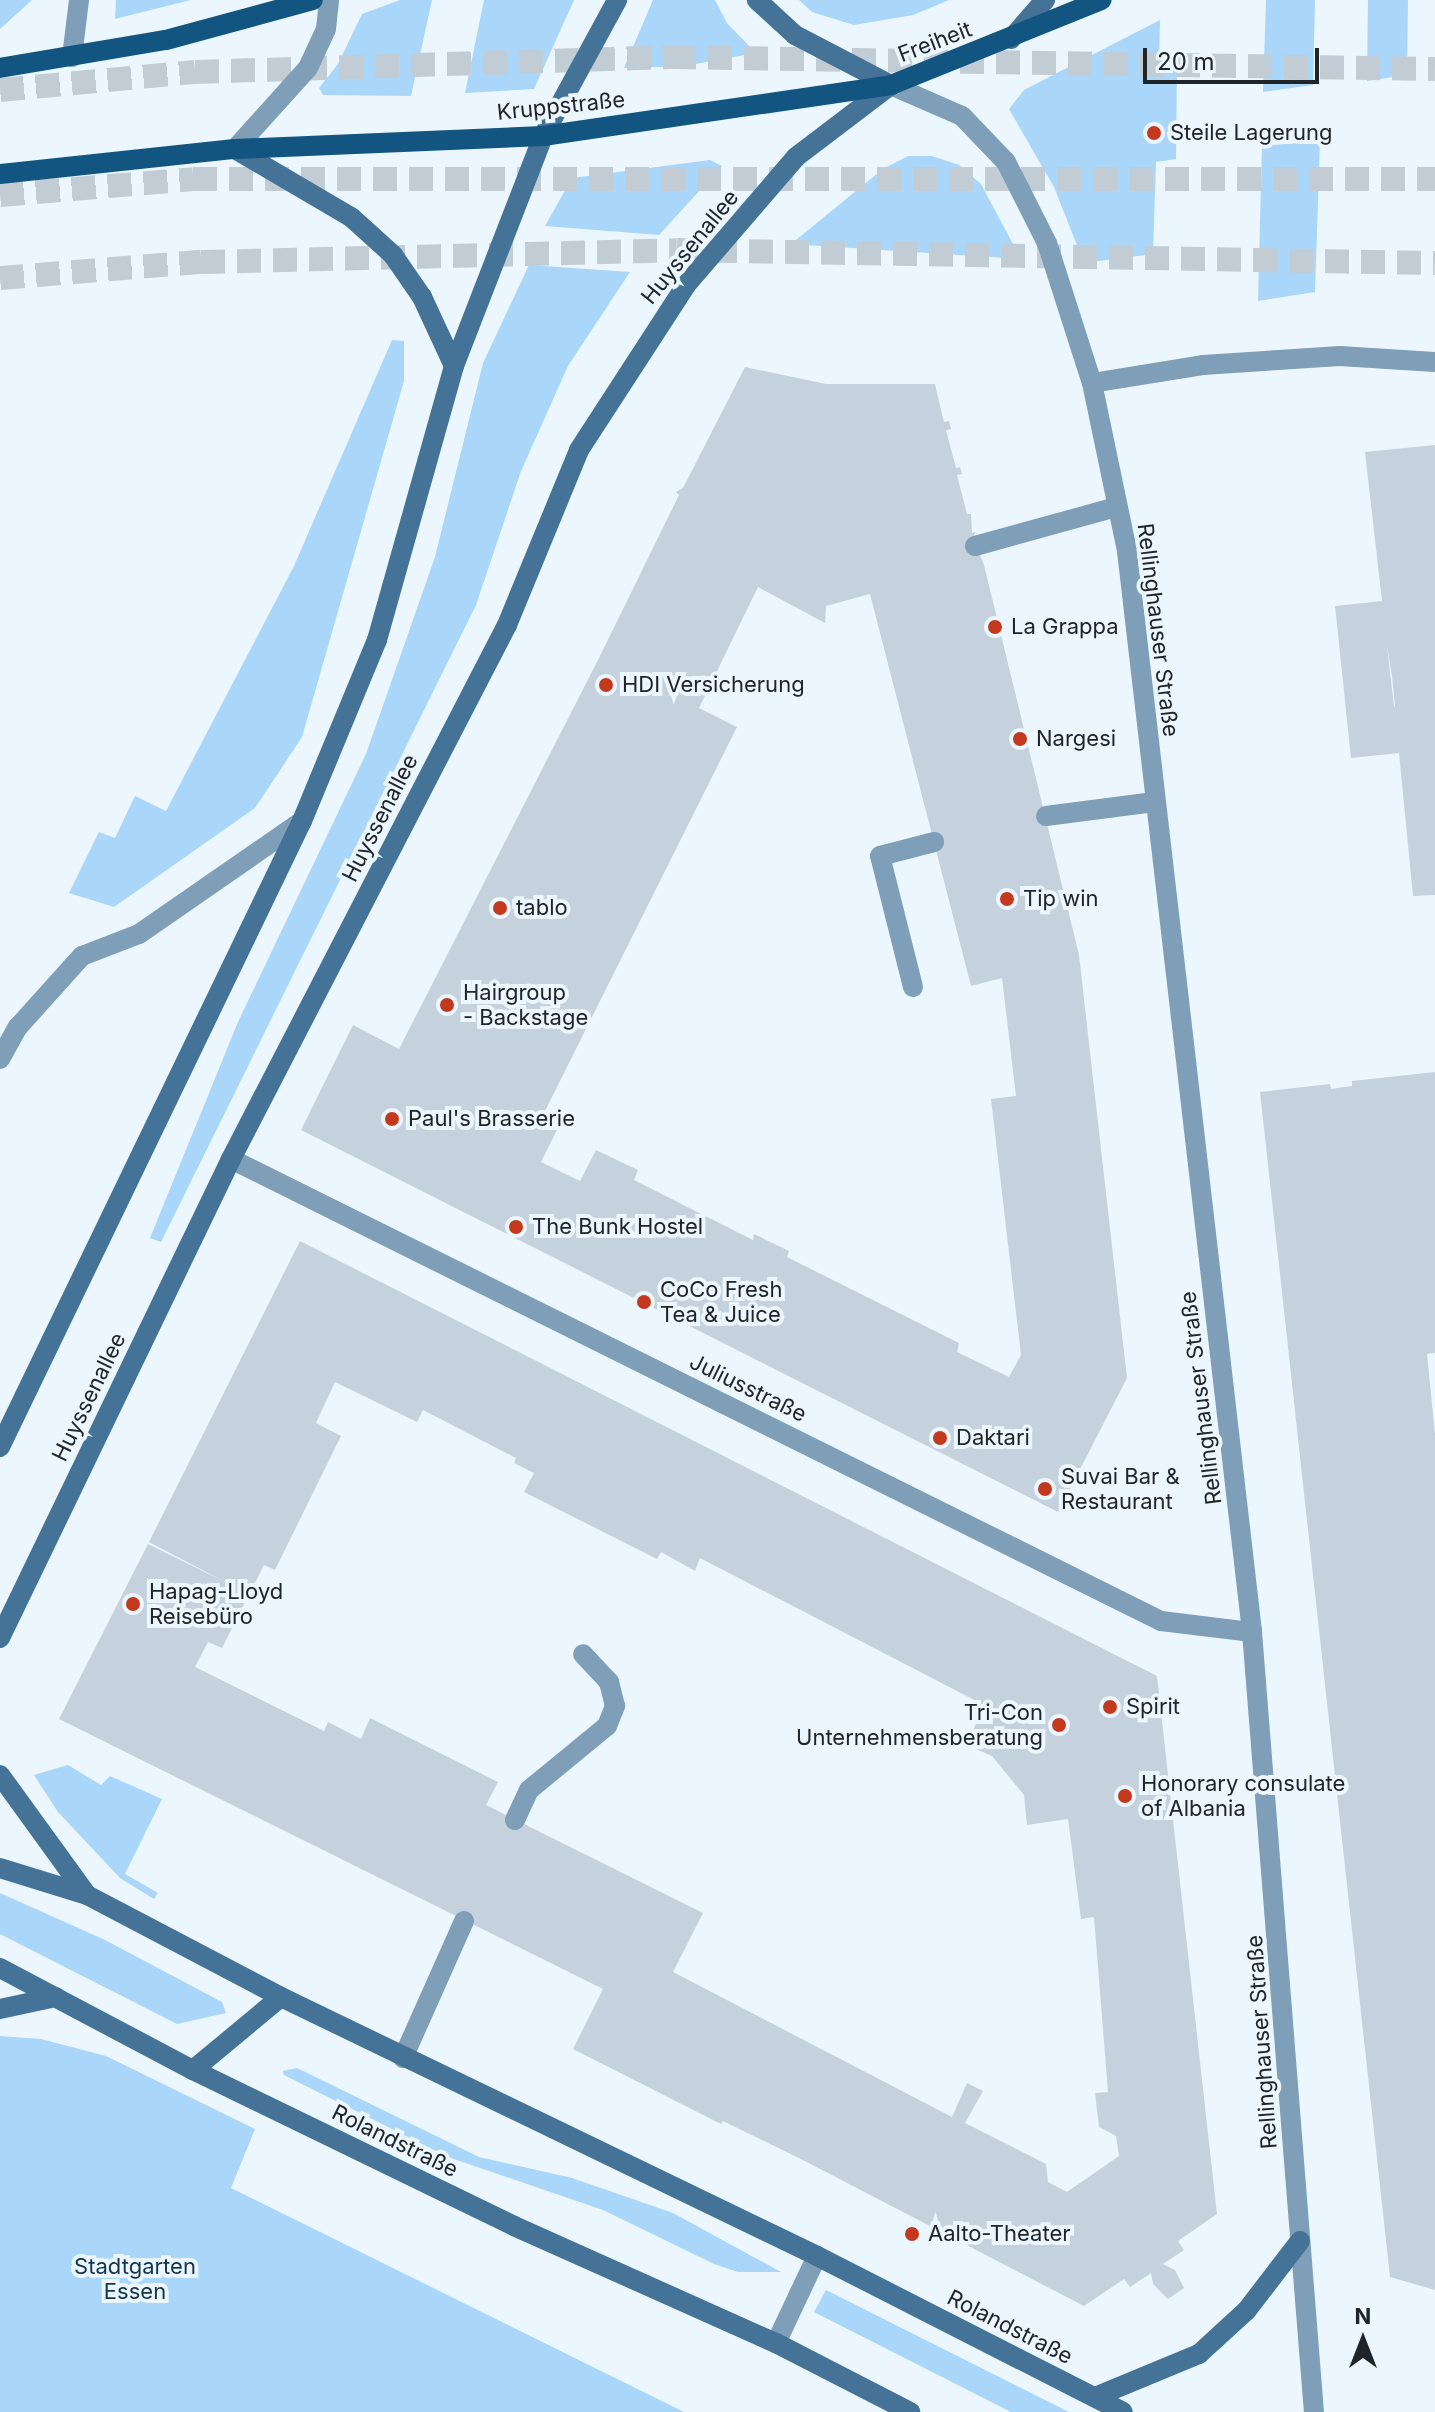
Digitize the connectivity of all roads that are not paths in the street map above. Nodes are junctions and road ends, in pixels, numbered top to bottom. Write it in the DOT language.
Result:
graph roads {
  1 [pos="79,0"];
  2 [pos="313,0"];
  3 [pos="329,0"];
  4 [pos="617,0"];
  5 [pos="757,0"];
  6 [pos="1045,0"];
  7 [pos="1101,0"];
  8 [pos="1011,39"];
  9 [pos="72,57"];
  10 [pos="0,68"];
  11 [pos="891,85"];
  12 [pos="543,136"];
  13 [pos="235,149"];
  14 [pos="0,174"];
  15 [pos="1435,362"];
  16 [pos="454,366"];
  17 [pos="1092,383"];
  18 [pos="1117,507"];
  19 [pos="975,546"];
  20 [pos="1154,802"];
  21 [pos="1046,816"];
  22 [pos="302,821"];
  23 [pos="934,842"];
  24 [pos="913,987"];
  25 [pos="0,1059"];
  26 [pos="231,1159"];
  27 [pos="0,1447"];
  28 [pos="1252,1632"];
  29 [pos="0,1638"];
  30 [pos="583,1654"];
  31 [pos="0,1775"];
  32 [pos="515,1820"];
  33 [pos="0,1868"];
  34 [pos="87,1895"];
  35 [pos="464,1921"];
  36 [pos="0,1968"];
  37 [pos="56,1997"];
  38 [pos="281,1997"];
  39 [pos="0,2009"];
  40 [pos="403,2058"];
  41 [pos="193,2070"];
  42 [pos="1300,2241"];
  43 [pos="817,2256"];
  44 [pos="776,2343"];
  45 [pos="1095,2397"];
  46 [pos="910,2412"];
  47 [pos="1123,2412"];
  48 [pos="1314,2412"];
  1 -- 9 [label="street"];
  2 -- 9 [label="main road"];
  3 -- 13 [label="street"];
  4 -- 12 [label="street"];
  5 -- 11 [label="street, Freiheit"];
  6 -- 8 [label="street, Freiheit"];
  7 -- 8 [label="main road, Freiheit"];
  8 -- 11 [label="main road, Freiheit"];
  9 -- 10 [label="main road"];
  11 -- 12 [label="main road, Kruppstraße"];
  11 -- 17 [label="street, Rellinghauser Straße"];
  11 -- 26 [label="street, Huyssenallee"];
  12 -- 13 [label="main road, Kruppstraße"];
  12 -- 16 [label="street"];
  13 -- 14 [label="main road, Kruppstraße"];
  13 -- 16 [label="street"];
  15 -- 17 [label="street"];
  16 -- 22 [label="street"];
  17 -- 18 [label="street, Rellinghauser Straße"];
  18 -- 19 [label="street"];
  18 -- 20 [label="street, Rellinghauser Straße"];
  20 -- 21 [label="street"];
  20 -- 28 [label="street, Rellinghauser Straße"];
  22 -- 25 [label="street"];
  22 -- 27 [label="street"];
  23 -- 24 [label="street"];
  26 -- 28 [label="street, Juliusstraße"];
  26 -- 29 [label="street, Huyssenallee"];
  28 -- 42 [label="street, Rellinghauser Straße"];
  30 -- 32 [label="street"];
  31 -- 34 [label="street"];
  33 -- 34 [label="street, Rolandstraße"];
  34 -- 38 [label="street, Rolandstraße"];
  35 -- 40 [label="street"];
  36 -- 37 [label="street, Rolandstraße"];
  37 -- 39 [label="street"];
  37 -- 41 [label="street, Rolandstraße"];
  38 -- 40 [label="street, Rolandstraße"];
  38 -- 41 [label="street"];
  40 -- 43 [label="street, Rolandstraße"];
  41 -- 44 [label="street, Rolandstraße"];
  42 -- 45 [label="street"];
  42 -- 48 [label="street, Rellinghauser Straße"];
  43 -- 44 [label="street"];
  43 -- 45 [label="street, Rolandstraße"];
  44 -- 46 [label="street, Rolandstraße"];
  45 -- 47 [label="street, Rolandstraße"];
}
